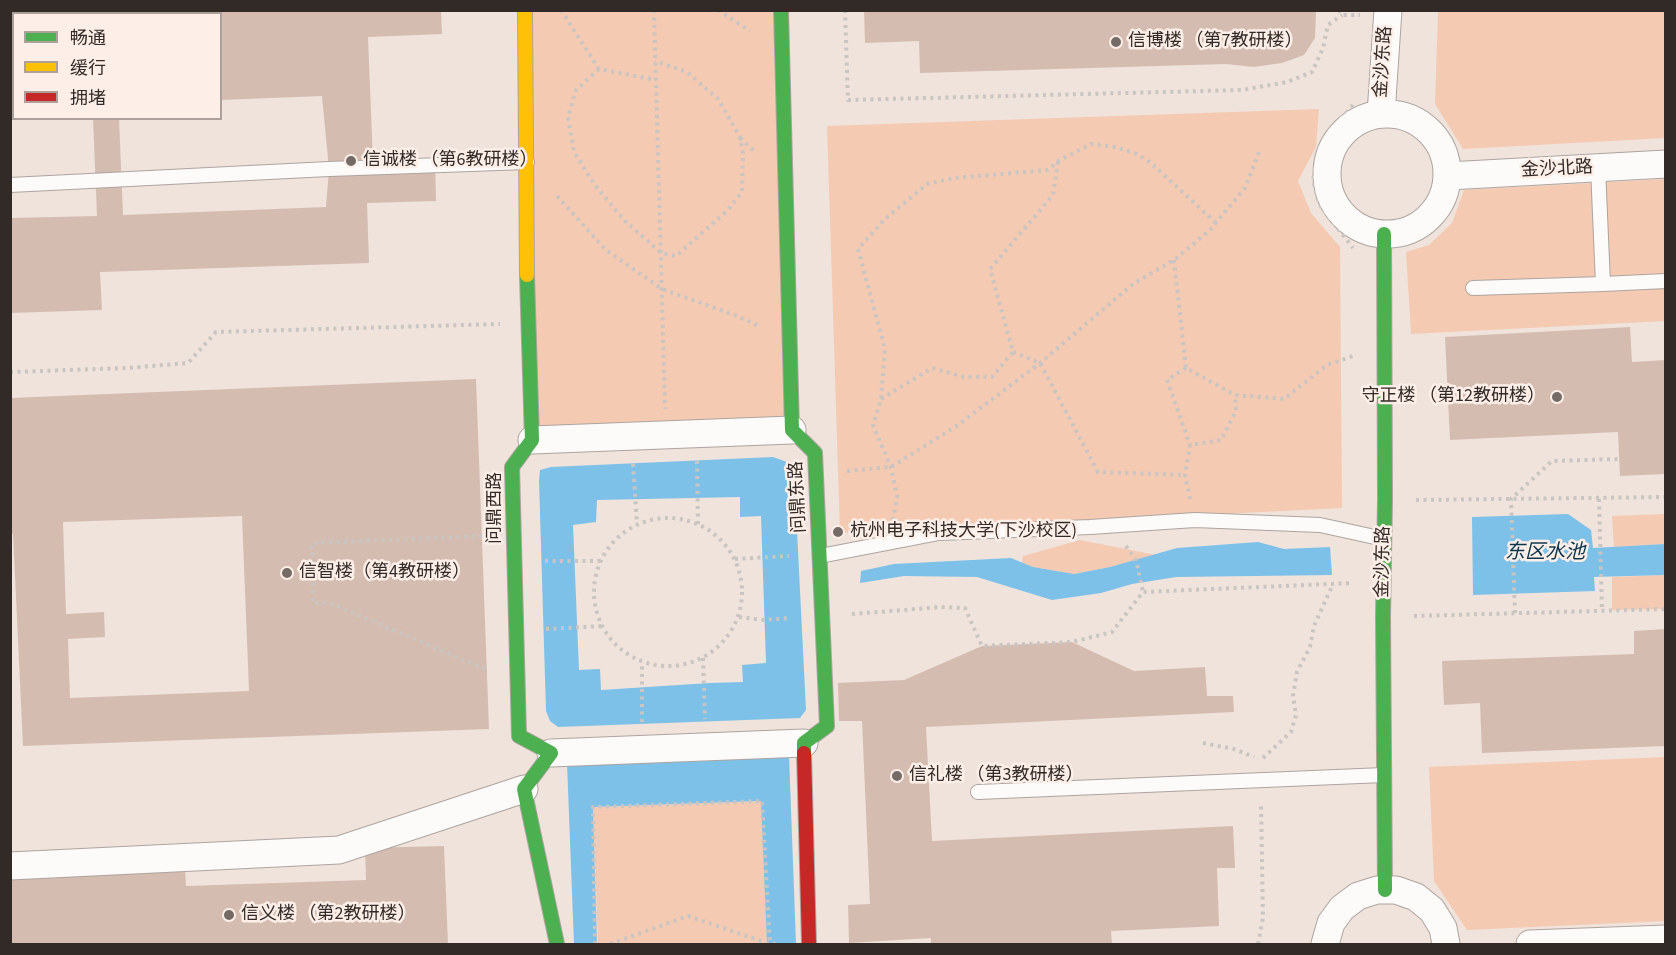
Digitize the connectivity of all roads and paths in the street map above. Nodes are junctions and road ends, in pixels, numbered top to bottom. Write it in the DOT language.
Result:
graph roads {
  1 [pos="525,10"];
  2 [pos="561,10"];
  3 [pos="654,10"];
  4 [pos="781,10"];
  5 [pos="845,10"];
  6 [pos="1388,10"];
  7 [pos="1342,15"];
  8 [pos="655,61"];
  9 [pos="598,69"];
  10 [pos="656,80"];
  11 [pos="1381,114"];
  12 [pos="1259,152"];
  13 [pos="1058,161"];
  14 [pos="527,162"];
  15 [pos="1665,164"];
  16 [pos="1598,168"];
  17 [pos="1448,176"];
  18 [pos="10,185"];
  19 [pos="1216,223"];
  20 [pos="1384,234"];
  21 [pos="661,253"];
  22 [pos="1174,260"];
  23 [pos="1665,281"];
  24 [pos="1603,284"];
  25 [pos="1473,288"];
  26 [pos="662,289"];
  27 [pos="529,323"];
  28 [pos="789,340"];
  29 [pos="1013,352"];
  30 [pos="1359,353"];
  31 [pos="1040,363"];
  32 [pos="1186,368"];
  33 [pos="10,372"];
  34 [pos="1235,395"];
  35 [pos="881,399"];
  36 [pos="792,430"];
  37 [pos="666,435"];
  38 [pos="532,440"];
  39 [pos="1190,445"];
  40 [pos="697,458"];
  41 [pos="1619,459"];
  42 [pos="633,460"];
  43 [pos="891,467"];
  44 [pos="817,475"];
  45 [pos="1185,475"];
  46 [pos="1665,497"];
  47 [pos="1510,499"];
  48 [pos="1599,499"];
  49 [pos="1385,500"];
  50 [pos="1195,520"];
  51 [pos="637,524"];
  52 [pos="698,524"];
  53 [pos="513,535"];
  54 [pos="1385,539"];
  55 [pos="885,543"];
  56 [pos="794,556"];
  57 [pos="820,556"];
  58 [pos="735,559"];
  59 [pos="1136,560"];
  60 [pos="543,561"];
  61 [pos="600,561"];
  62 [pos="1384,581"];
  63 [pos="1333,584"];
  64 [pos="1143,591"];
  65 [pos="1665,609"];
  66 [pos="1602,610"];
  67 [pos="1515,613"];
  68 [pos="822,615"];
  69 [pos="739,617"];
  70 [pos="798,617"];
  71 [pos="1383,617"];
  72 [pos="602,626"];
  73 [pos="536,630"];
  74 [pos="703,658"];
  75 [pos="642,662"];
  76 [pos="518,683"];
  77 [pos="705,724"];
  78 [pos="642,727"];
  79 [pos="804,743"];
  80 [pos="1203,743"];
  81 [pos="551,753"];
  82 [pos="1384,775"];
  83 [pos="1261,780"];
  84 [pos="524,789"];
  85 [pos="978,792"];
  86 [pos="10,866"];
  87 [pos="1385,890"];
  88 [pos="1665,939"];
  89 [pos="770,944"];
  90 [pos="557,945"];
  91 [pos="595,945"];
  92 [pos="610,945"];
  93 [pos="809,945"];
  94 [pos="1258,945"];
  95 [pos="1325,945"];
  96 [pos="1446,945"];
  97 [pos="1530,945"];
  1 -- 14 [label="street"];
  2 -- 9 [label="path"];
  3 -- 8 [label="path"];
  4 -- 28 [label="street"];
  5 -- 7 [label="path"];
  6 -- 11 [label="street, 金沙东路"];
  8 -- 10 [label="path"];
  8 -- 21 [label="path"];
  9 -- 10 [label="path"];
  9 -- 21 [label="path"];
  10 -- 21 [label="path"];
  11 -- 17 [label="street"];
  11 -- 20 [label="street"];
  12 -- 19 [label="path"];
  13 -- 19 [label="path"];
  13 -- 29 [label="path"];
  13 -- 35 [label="path"];
  14 -- 18 [label="lane"];
  14 -- 26 [label="path"];
  14 -- 27 [label="street"];
  15 -- 16 [label="street, 金沙北路"];
  16 -- 17 [label="street, 金沙北路"];
  16 -- 24 [label="lane"];
  17 -- 20 [label="street"];
  19 -- 22 [label="path"];
  20 -- 49 [label="street, 金沙东路"];
  21 -- 26 [label="path"];
  22 -- 31 [label="path"];
  22 -- 32 [label="path"];
  23 -- 24 [label="lane"];
  24 -- 25 [label="lane"];
  26 -- 28 [label="path"];
  26 -- 37 [label="path"];
  27 -- 33 [label="path"];
  27 -- 38 [label="street"];
  28 -- 36 [label="street"];
  29 -- 31 [label="path"];
  29 -- 35 [label="path"];
  30 -- 34 [label="path"];
  31 -- 43 [label="path"];
  31 -- 45 [label="path"];
  32 -- 34 [label="path"];
  32 -- 39 [label="path"];
  34 -- 39 [label="path"];
  35 -- 43 [label="path"];
  36 -- 37 [label="street"];
  36 -- 44 [label="street, 问鼎东路"];
  37 -- 38 [label="street"];
  38 -- 53 [label="street, 问鼎西路"];
  39 -- 45 [label="path"];
  40 -- 52 [label="path"];
  41 -- 47 [label="path"];
  42 -- 51 [label="path"];
  43 -- 44 [label="path"];
  43 -- 55 [label="path"];
  44 -- 57 [label="street, 问鼎东路"];
  45 -- 50 [label="path"];
  46 -- 48 [label="path"];
  47 -- 48 [label="path"];
  47 -- 49 [label="path"];
  47 -- 67 [label="path"];
  48 -- 66 [label="path"];
  49 -- 54 [label="street, 金沙东路"];
  50 -- 54 [label="lane"];
  50 -- 55 [label="lane"];
  51 -- 52 [label="path"];
  51 -- 61 [label="path"];
  52 -- 58 [label="path"];
  53 -- 76 [label="street, 问鼎西路"];
  53 -- 76 [label="path"];
  54 -- 62 [label="street, 金沙东路"];
  55 -- 57 [label="lane"];
  56 -- 58 [label="path"];
  57 -- 68 [label="street, 问鼎东路"];
  58 -- 69 [label="path"];
  59 -- 64 [label="path"];
  60 -- 61 [label="path"];
  61 -- 72 [label="path"];
  62 -- 63 [label="path"];
  62 -- 71 [label="street, 金沙东路"];
  63 -- 64 [label="path"];
  63 -- 80 [label="path"];
  64 -- 68 [label="path"];
  65 -- 66 [label="path"];
  66 -- 67 [label="path"];
  67 -- 71 [label="path"];
  68 -- 79 [label="street, 问鼎东路"];
  69 -- 70 [label="path"];
  69 -- 74 [label="path"];
  71 -- 82 [label="street, 金沙东路"];
  72 -- 73 [label="path"];
  72 -- 75 [label="path"];
  74 -- 75 [label="path"];
  74 -- 77 [label="path"];
  75 -- 78 [label="path"];
  76 -- 81 [label="street, 问鼎西路"];
  79 -- 81 [label="street"];
  79 -- 93 [label="street"];
  81 -- 84 [label="street"];
  82 -- 83 [label="lane"];
  82 -- 87 [label="street, 金沙东路"];
  83 -- 85 [label="lane"];
  83 -- 94 [label="path"];
  84 -- 86 [label="street"];
  84 -- 90 [label="street"];
  87 -- 95 [label="street"];
  87 -- 96 [label="street"];
  88 -- 97 [label="street"];
  89 -- 91 [label="path"];
  89 -- 92 [label="path"];
}
